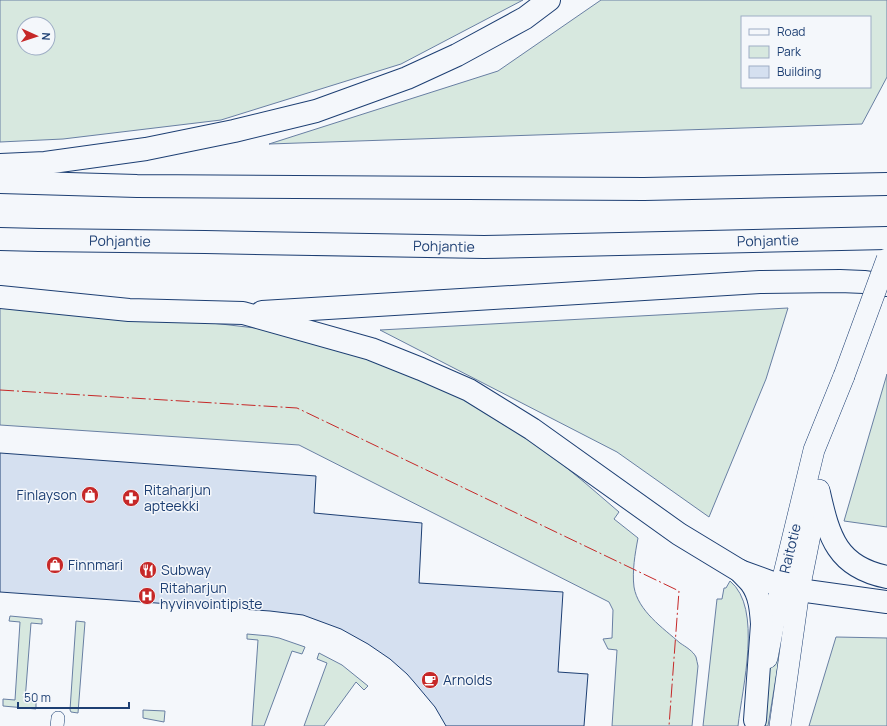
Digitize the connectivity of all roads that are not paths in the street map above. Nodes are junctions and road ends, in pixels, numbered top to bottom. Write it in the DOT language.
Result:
graph roads {
  1 [pos="549,0"];
  2 [pos="0,165"];
  3 [pos="0,182"];
  4 [pos="887,184"];
  5 [pos="887,238"];
  6 [pos="0,239"];
  7 [pos="887,259"];
  8 [pos="887,285"];
  9 [pos="0,297"];
  10 [pos="242,313"];
  11 [pos="844,376"];
  12 [pos="819,493"];
  13 [pos="740,571"];
  14 [pos="887,577"];
  15 [pos="790,588"];
  16 [pos="887,602"];
  17 [pos="755,723"];
  18 [pos="780,726"];
  1 -- 2 [label="highway"];
  3 -- 4 [label="highway"];
  5 -- 6 [label="highway, Pohjantie"];
  7 -- 11 [label="main road, Raitotie, bridge"];
  8 -- 10 [label="highway"];
  9 -- 10 [label="highway"];
  10 -- 13 [label="highway"];
  11 -- 12 [label="main road, Raitotie"];
  11 -- 15 [label="main road, Raitotie"];
  12 -- 14 [label="highway"];
  12 -- 15 [label="main road, Raitotie"];
  13 -- 15 [label="highway"];
  13 -- 17 [label="highway"];
  15 -- 16 [label="highway"];
  15 -- 17 [label="main road, Raitotie"];
  15 -- 18 [label="main road, Raitotie"];
}
